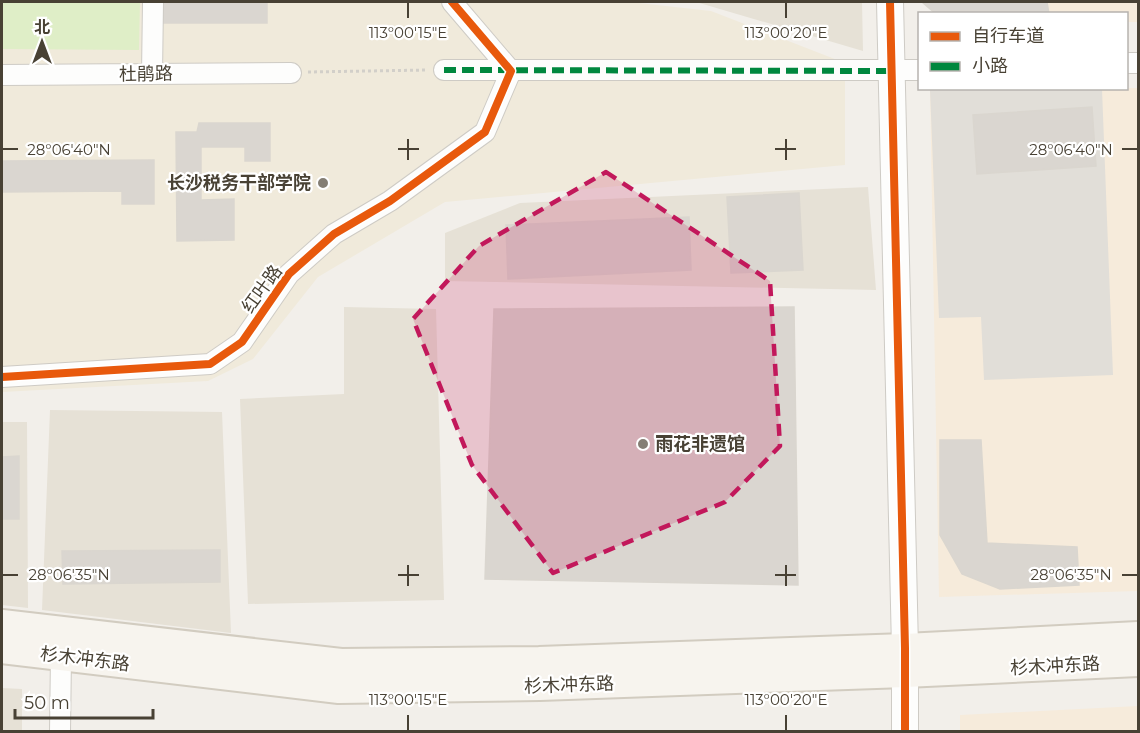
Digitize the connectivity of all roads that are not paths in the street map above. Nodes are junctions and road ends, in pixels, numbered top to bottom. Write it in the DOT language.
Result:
graph roads {
  1 [pos="153,2"];
  2 [pos="452,2"];
  3 [pos="890,2"];
  4 [pos="444,70"];
  5 [pos="511,70"];
  6 [pos="918,70"];
  7 [pos="892,71"];
  8 [pos="291,73"];
  9 [pos="152,74"];
  10 [pos="2,75"];
  11 [pos="2,377"];
  12 [pos="2,624"];
  13 [pos="1138,636"];
  14 [pos="2,649"];
  15 [pos="61,655"];
  16 [pos="905,660"];
  17 [pos="1138,662"];
  18 [pos="60,732"];
  19 [pos="905,732"];
  1 -- 9 [label="street"];
  2 -- 5 [label="street"];
  3 -- 7 [label="street"];
  4 -- 5 [label="street"];
  5 -- 7 [label="street"];
  5 -- 11 [label="street, 红叶路"];
  6 -- 7 [label="street"];
  7 -- 16 [label="street"];
  8 -- 9 [label="street, 杜鹃路"];
  9 -- 10 [label="street, 杜鹃路"];
  12 -- 16 [label="main road, 杉木冲东路"];
  13 -- 16 [label="main road, 杉木冲东路"];
  14 -- 15 [label="main road, 杉木冲东路"];
  15 -- 16 [label="main road, 杉木冲东路"];
  15 -- 18 [label="street"];
  16 -- 17 [label="main road, 杉木冲东路"];
  16 -- 19 [label="street"];
}
